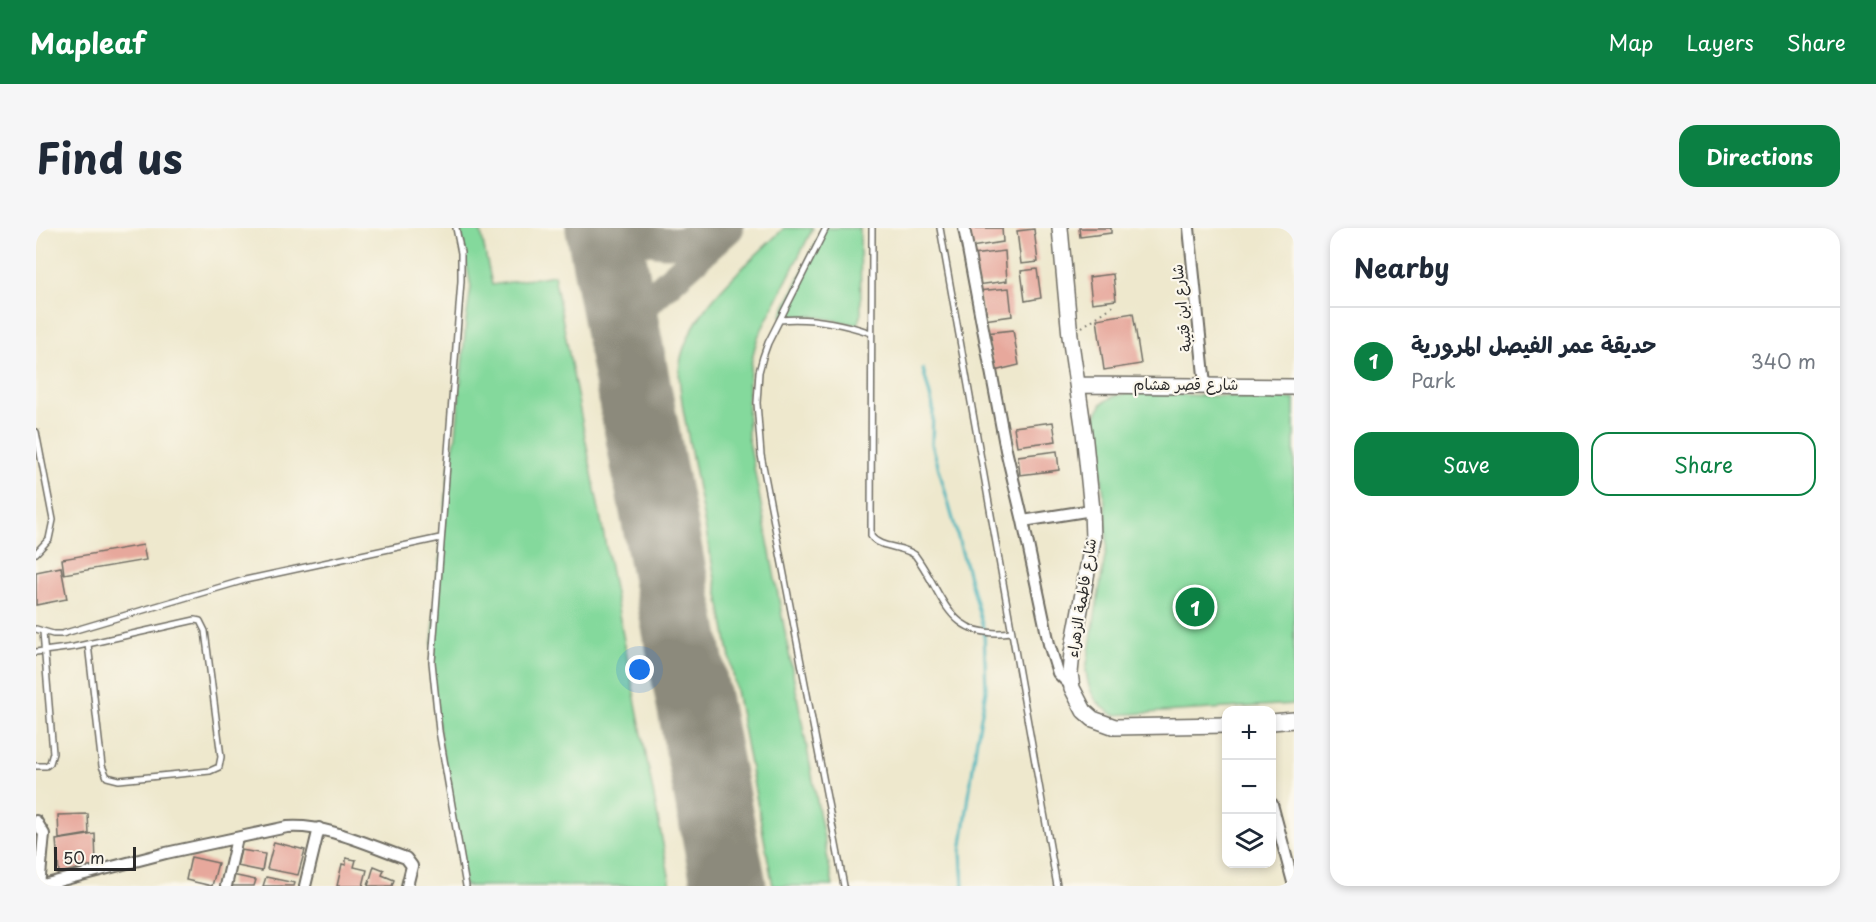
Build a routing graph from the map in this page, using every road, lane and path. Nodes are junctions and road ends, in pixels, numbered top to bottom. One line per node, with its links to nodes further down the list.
1 (456, 228): 18 (lane)
2 (826, 228): 9 (lane)
3 (872, 228): 10 (lane)
4 (940, 228): 22 (lane)
5 (964, 228): 17 (street)
6 (1060, 228): 11 (street, شارع فاطمة الزهراء)
7 (1189, 228): 13 (street, شارع ابن قتيبة)
8 (1116, 304): 11 (path)
9 (780, 320): 10 (lane); 41 (lane)
10 (871, 333): 22 (lane)
11 (1070, 336): 12 (street, شارع فاطمة الزهراء)
12 (1078, 385): 13 (street, شارع قصر هشام); 16 (street, شارع فاطمة الزهراء)
13 (1205, 385): 14 (street, شارع قصر هشام)
14 (1294, 387)
15 (36, 432): 19 (lane)
16 (1092, 510): 17 (street); 26 (street, شارع فاطمة الزهراء)
17 (1023, 521): 26 (street)
18 (440, 538): 21 (lane); 40 (lane)
19 (36, 554)
20 (36, 629): 21 (lane)
21 (43, 632): 24 (lane)
22 (1011, 632): 42 (lane)
23 (88, 644): 23 (lane); 24 (lane)
24 (45, 651): 25 (lane); 30 (lane)
25 (36, 652)
26 (1072, 688): 29 (street, شارع فاطمة الزهراء)
27 (1294, 720): 28 (street)
28 (1276, 722)
29 (1222, 725)
30 (36, 766)
31 (1276, 814): 35 (street)
32 (36, 821): 36 (street)
33 (319, 828): 34 (street); 38 (street); 39 (street)
34 (237, 838): 36 (street); 37 (street)
35 (1289, 849): 43 (street)
36 (39, 886)
37 (226, 886)
38 (305, 886)
39 (406, 886)
40 (466, 886)
41 (844, 886)
42 (1057, 886)
43 (1294, 886)

